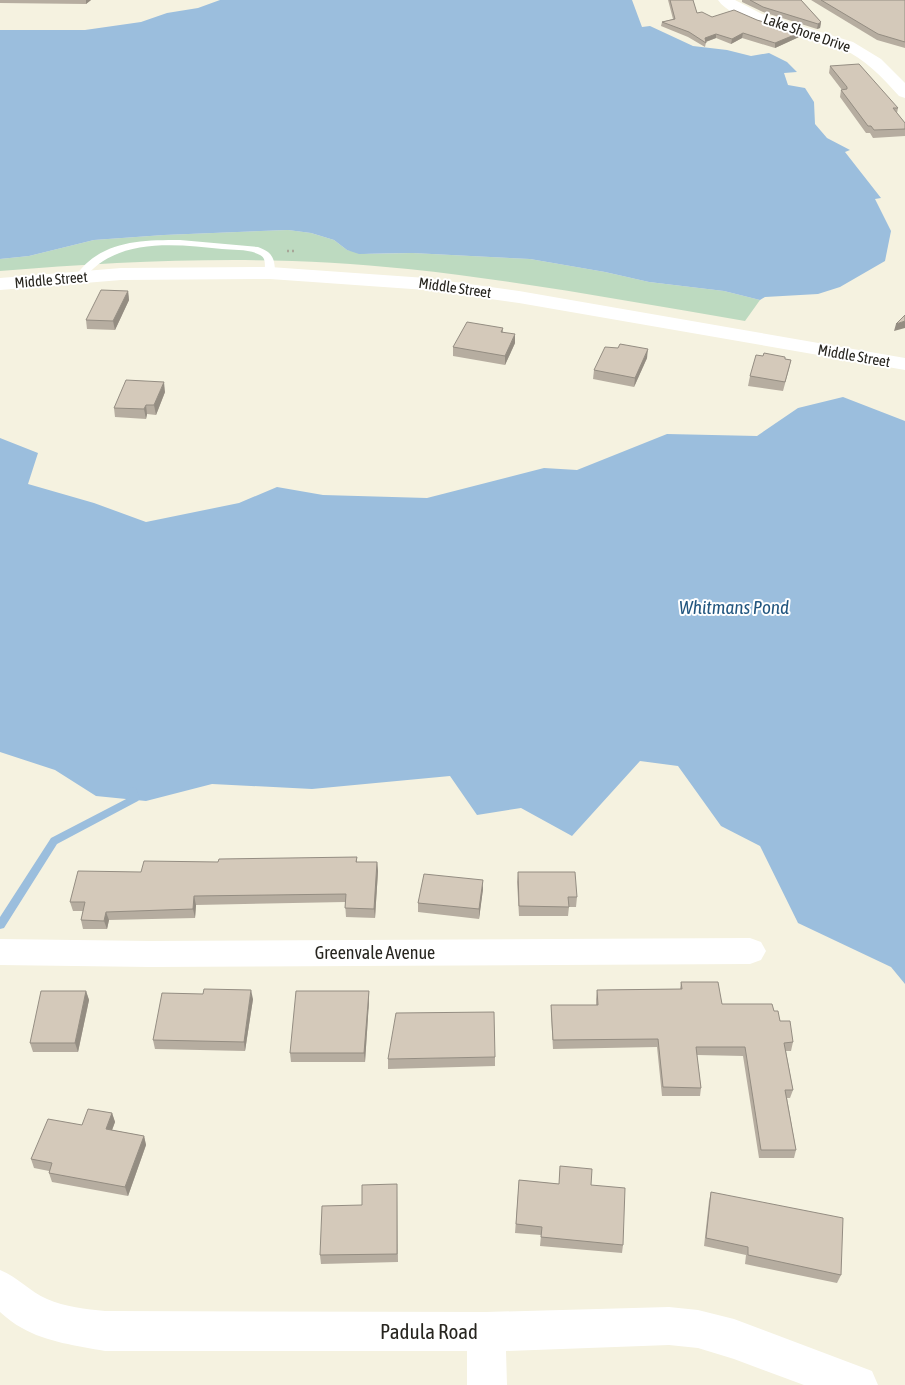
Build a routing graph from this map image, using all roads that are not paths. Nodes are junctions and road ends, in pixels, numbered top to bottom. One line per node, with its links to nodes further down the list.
1 (725, 0): 2 (street, Lake Shore Drive)
2 (905, 93)
3 (270, 273): 4 (street, Middle Street); 4 (lane); 6 (street, Middle Street)
4 (79, 278): 5 (street, Middle Street)
5 (0, 284)
6 (905, 364)
7 (750, 951): 8 (street, Greenvale Avenue)
8 (2, 953)
9 (0, 1289): 10 (street, Padula Road)
10 (486, 1332): 11 (street); 12 (street, Padula Road)
11 (487, 1385)
12 (858, 1385)

